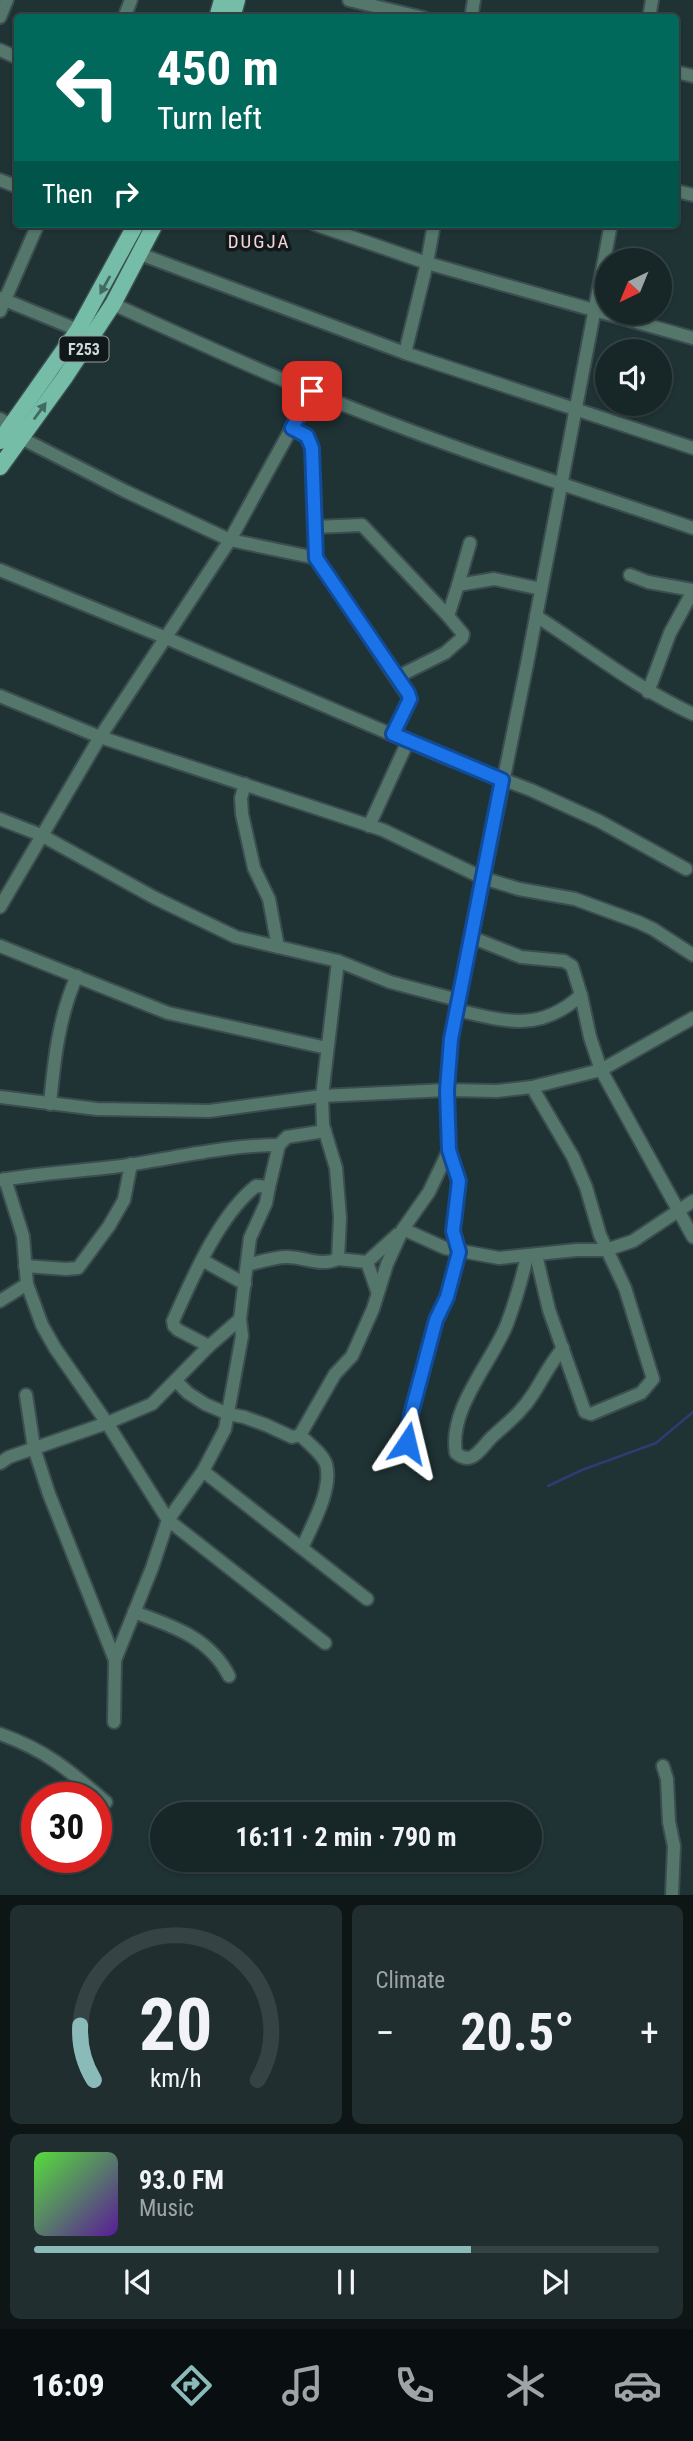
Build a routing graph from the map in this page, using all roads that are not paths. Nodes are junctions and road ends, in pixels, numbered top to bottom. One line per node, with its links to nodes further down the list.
1 (8, 0): 4 (street)
2 (349, 0): 3 (street)
3 (407, 14)
4 (0, 17)
5 (36, 228): 13 (street)
6 (130, 228): 16 (main road, F253, one-way to 16)
7 (153, 228): 11 (main road, F253)
8 (326, 228): 12 (street)
9 (433, 228): 12 (street)
10 (610, 228): 15 (street)
11 (140, 254): 14 (main road, F253); 18 (street)
12 (427, 263): 15 (street); 18 (street)
13 (2, 303): 16 (street)
14 (113, 304): 19 (street); 21 (main road, F253, one-way to 14)
15 (594, 312): 17 (street); 20 (street)
16 (78, 330): 21 (main road, F253)
17 (693, 338)
18 (405, 353): 20 (street)
19 (312, 391): 22 (street); 26 (street)
20 (574, 410): 24 (street); 26 (street)
21 (11, 427): 23 (main road, F253); 25 (main road, F253); 29 (street)
22 (292, 428): 27 (street); 29 (street)
23 (0, 441)
24 (693, 448)
25 (0, 467)
26 (561, 483): 28 (street); 35 (street)
27 (315, 527): 31 (street); 37 (street)
28 (693, 528)
29 (230, 540): 31 (street); 39 (street)
30 (470, 543): 34 (street)
31 (316, 558): 40 (street)
32 (0, 570): 39 (street)
33 (630, 575): 36 (street)
34 (458, 585): 35 (street); 37 (street)
35 (541, 589): 38 (street)
36 (693, 590): 41 (street)
37 (448, 616): 40 (street)
38 (536, 616): 41 (street); 47 (street)
39 (164, 637): 44 (street); 45 (street)
40 (397, 677): 44 (street)
41 (648, 692): 43 (street)
42 (0, 696): 45 (street)
43 (693, 714)
44 (393, 734): 46 (street)
45 (100, 737): 48 (street); 51 (street)
46 (408, 741): 47 (street); 50 (street)
47 (502, 780): 52 (street); 53 (street)
48 (245, 784): 50 (street); 57 (street)
49 (0, 819): 51 (street)
50 (369, 825): 53 (street)
51 (41, 835): 54 (street); 57 (street)
52 (686, 869)
53 (483, 878): 55 (street); 58 (street)
54 (0, 907)
55 (471, 937): 61 (street); 62 (street)
56 (0, 946): 60 (street)
57 (278, 947): 59 (street)
58 (693, 955)
59 (338, 961): 62 (street); 64 (street)
60 (77, 976): 64 (street); 70 (street)
61 (581, 995): 62 (street); 65 (street)
62 (458, 1005): 67 (street)
63 (693, 1018): 65 (street)
64 (327, 1048): 68 (street)
65 (601, 1070): 66 (street); 78 (street)
66 (531, 1087): 67 (street); 81 (street)
67 (447, 1090): 68 (street); 73 (street)
68 (322, 1096): 70 (street); 71 (street)
69 (0, 1097): 70 (street)
70 (50, 1104)
71 (325, 1131): 72 (street); 84 (street)
72 (279, 1145): 74 (street); 76 (street)
73 (449, 1150): 79 (street); 82 (street)
74 (131, 1164): 75 (street); 88 (street)
75 (2, 1180): 88 (street)
76 (269, 1186): 85 (street); 87 (street)
77 (693, 1201): 78 (street)
78 (678, 1211): 80 (street); 81 (street)
79 (403, 1230): 82 (street); 86 (street); 91 (street)
80 (693, 1237)
81 (606, 1250): 83 (street); 95 (street)
82 (459, 1252): 83 (street); 101 (street)
83 (531, 1256): 95 (street); 95 (street)
84 (338, 1259): 86 (street); 87 (street)
85 (202, 1261): 90 (street); 94 (street)
86 (367, 1262): 91 (street)
87 (247, 1265): 90 (street)
88 (25, 1266): 89 (street)
89 (27, 1284): 92 (street); 99 (street)
90 (245, 1284): 93 (street)
91 (377, 1291): 100 (street)
92 (0, 1301)
93 (240, 1319): 94 (street); 98 (street)
94 (209, 1346): 96 (street)
95 (563, 1348)
96 (176, 1381): 98 (street); 99 (street)
97 (26, 1395): 102 (street)
98 (228, 1414): 100 (street); 104 (street)
99 (107, 1423): 102 (street); 105 (street)
100 (300, 1435): 106 (street)
101 (407, 1443)
102 (34, 1447): 103 (street); 110 (street)
103 (0, 1463)
104 (203, 1471): 105 (street); 106 (street)
105 (168, 1520): 108 (street); 109 (street)
106 (302, 1548): 107 (street)
107 (367, 1599)
108 (134, 1612): 110 (street); 111 (street)
109 (325, 1643)
110 (115, 1660): 112 (street)
111 (229, 1676)
112 (114, 1722)
113 (0, 1734): 115 (street)
114 (663, 1766): 116 (street)
115 (81, 1782)
116 (672, 1895)

